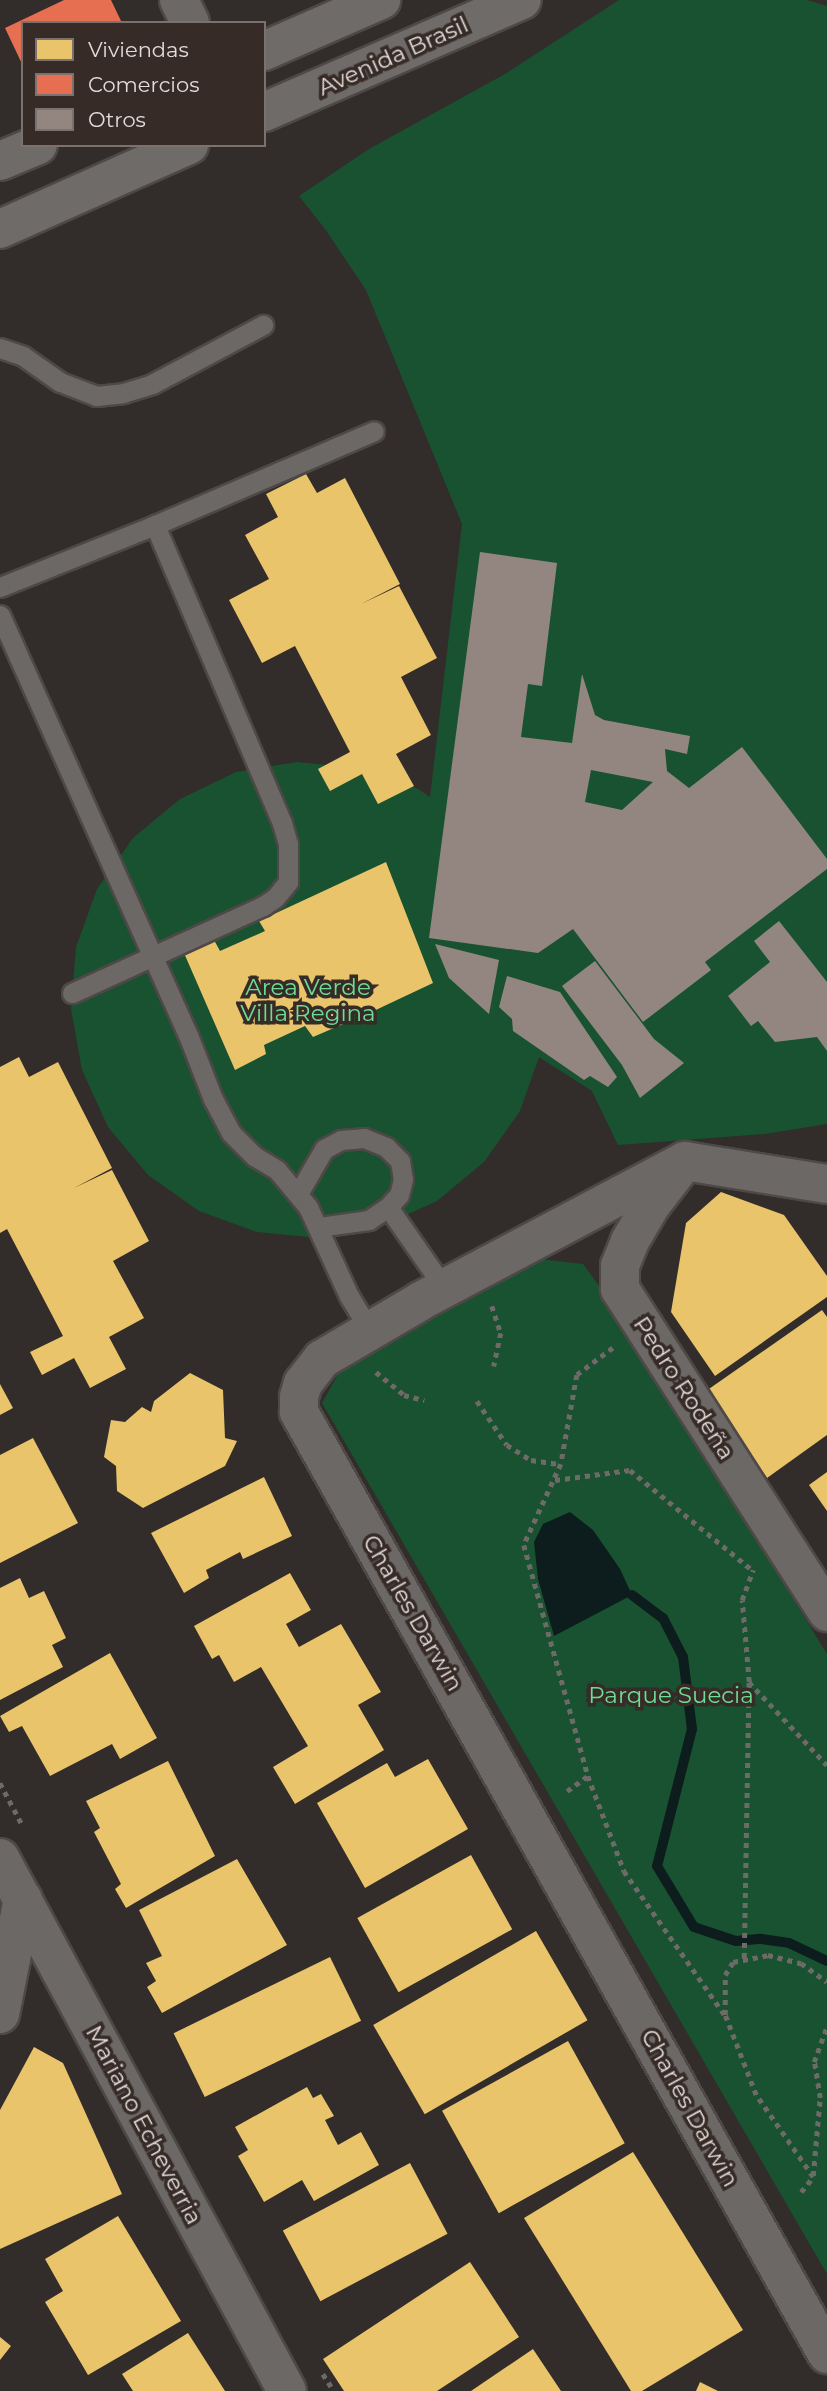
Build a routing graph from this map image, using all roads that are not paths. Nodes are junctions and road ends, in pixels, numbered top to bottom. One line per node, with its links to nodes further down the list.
1 (179, 0): 4 (street)
2 (381, 0): 5 (street)
3 (522, 0): 6 (street, Avenida Brasil)
4 (189, 21)
5 (266, 50)
6 (266, 111)
7 (33, 147): 9 (street)
8 (184, 147): 10 (street)
9 (0, 161)
10 (0, 229)
11 (263, 324): 12 (lane)
12 (0, 348)
13 (374, 431): 14 (lane)
14 (155, 526): 15 (lane); 17 (lane)
15 (0, 587)
16 (0, 615): 17 (lane)
17 (153, 959): 18 (lane); 21 (lane)
18 (72, 993)
19 (685, 1161): 20 (street); 24 (street, Charles Darwin); 26 (street, Pedro Rodeña)
20 (827, 1184)
21 (298, 1194): 22 (lane); 23 (lane)
22 (388, 1208): 23 (lane); 24 (lane)
23 (319, 1227): 25 (lane)
24 (445, 1289): 25 (street, Charles Darwin)
25 (370, 1331): 30 (street, Charles Darwin)
26 (827, 1612)
27 (0, 1858): 28 (street, Mariano Echeverria)
28 (23, 1899): 29 (street); 31 (street, Mariano Echeverria)
29 (0, 2014)
30 (827, 2354)
31 (287, 2391)

